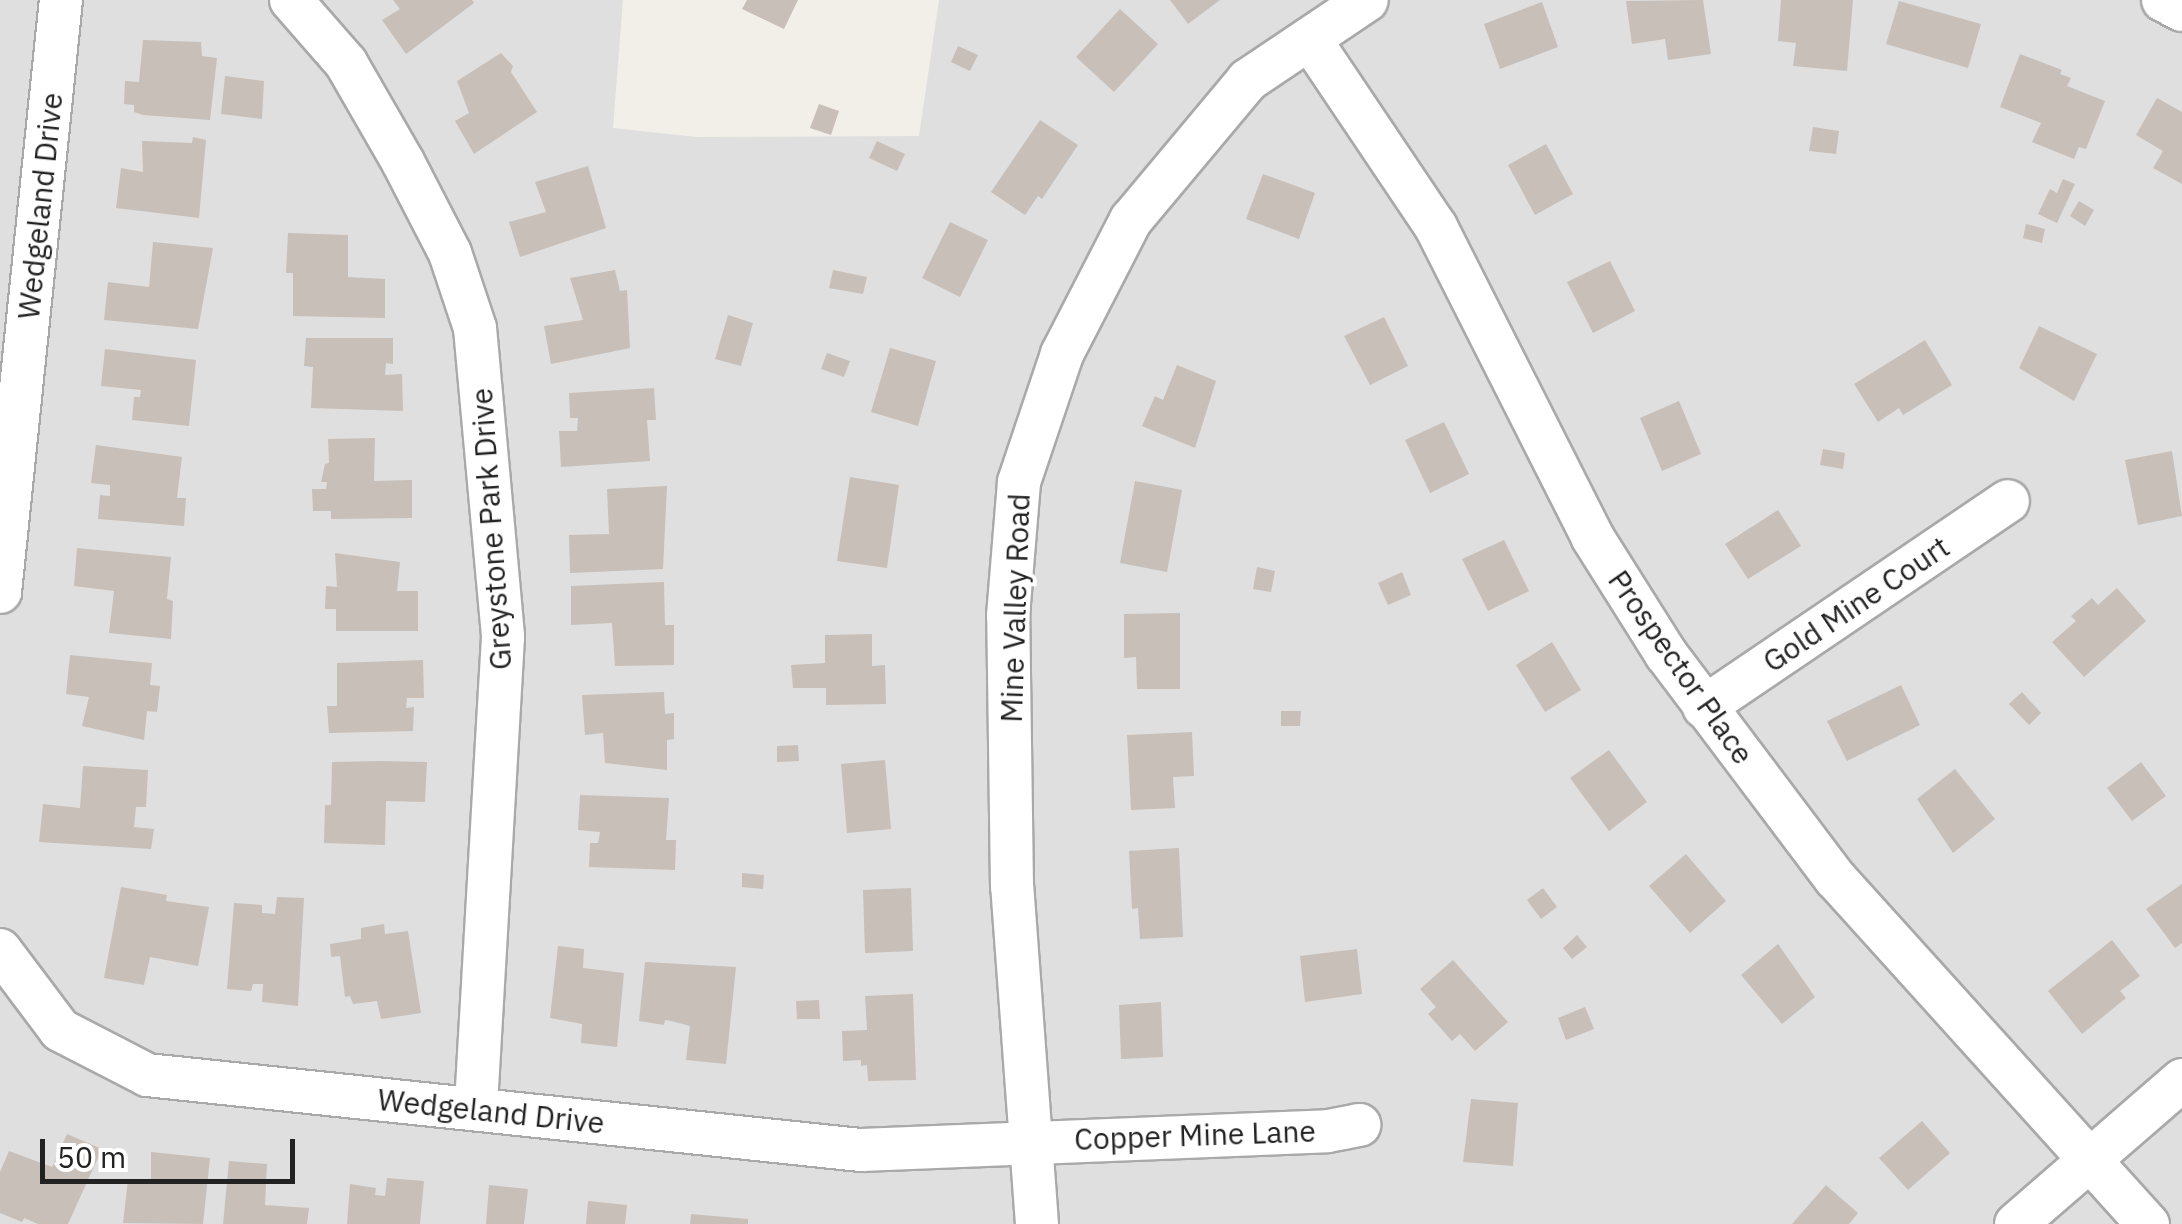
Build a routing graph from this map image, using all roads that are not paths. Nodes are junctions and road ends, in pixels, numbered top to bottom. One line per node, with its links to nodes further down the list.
1 (61, 0): 8 (street, Wedgeland Drive)
2 (291, 0): 12 (street, Greystone Park Drive)
3 (1368, 0): 6 (street, Mine Valley Road)
4 (2163, 0): 5 (street)
5 (2182, 10)
6 (1311, 41): 9 (street, Prospector Place); 14 (street, Mine Valley Road)
7 (2008, 501): 9 (street, Gold Mine Court)
8 (0, 592)
9 (1704, 707): 15 (street, Prospector Place)
10 (0, 950): 12 (street, Wedgeland Drive)
11 (2182, 1080): 15 (street)
12 (476, 1109): 14 (street, Wedgeland Drive)
13 (1359, 1125): 14 (street, Copper Mine Lane)
14 (1032, 1142): 16 (street, Mine Valley Road)
15 (2088, 1157): 17 (street); 18 (street, Prospector Place)
16 (1036, 1224)
17 (2016, 1224)
18 (2148, 1224)

